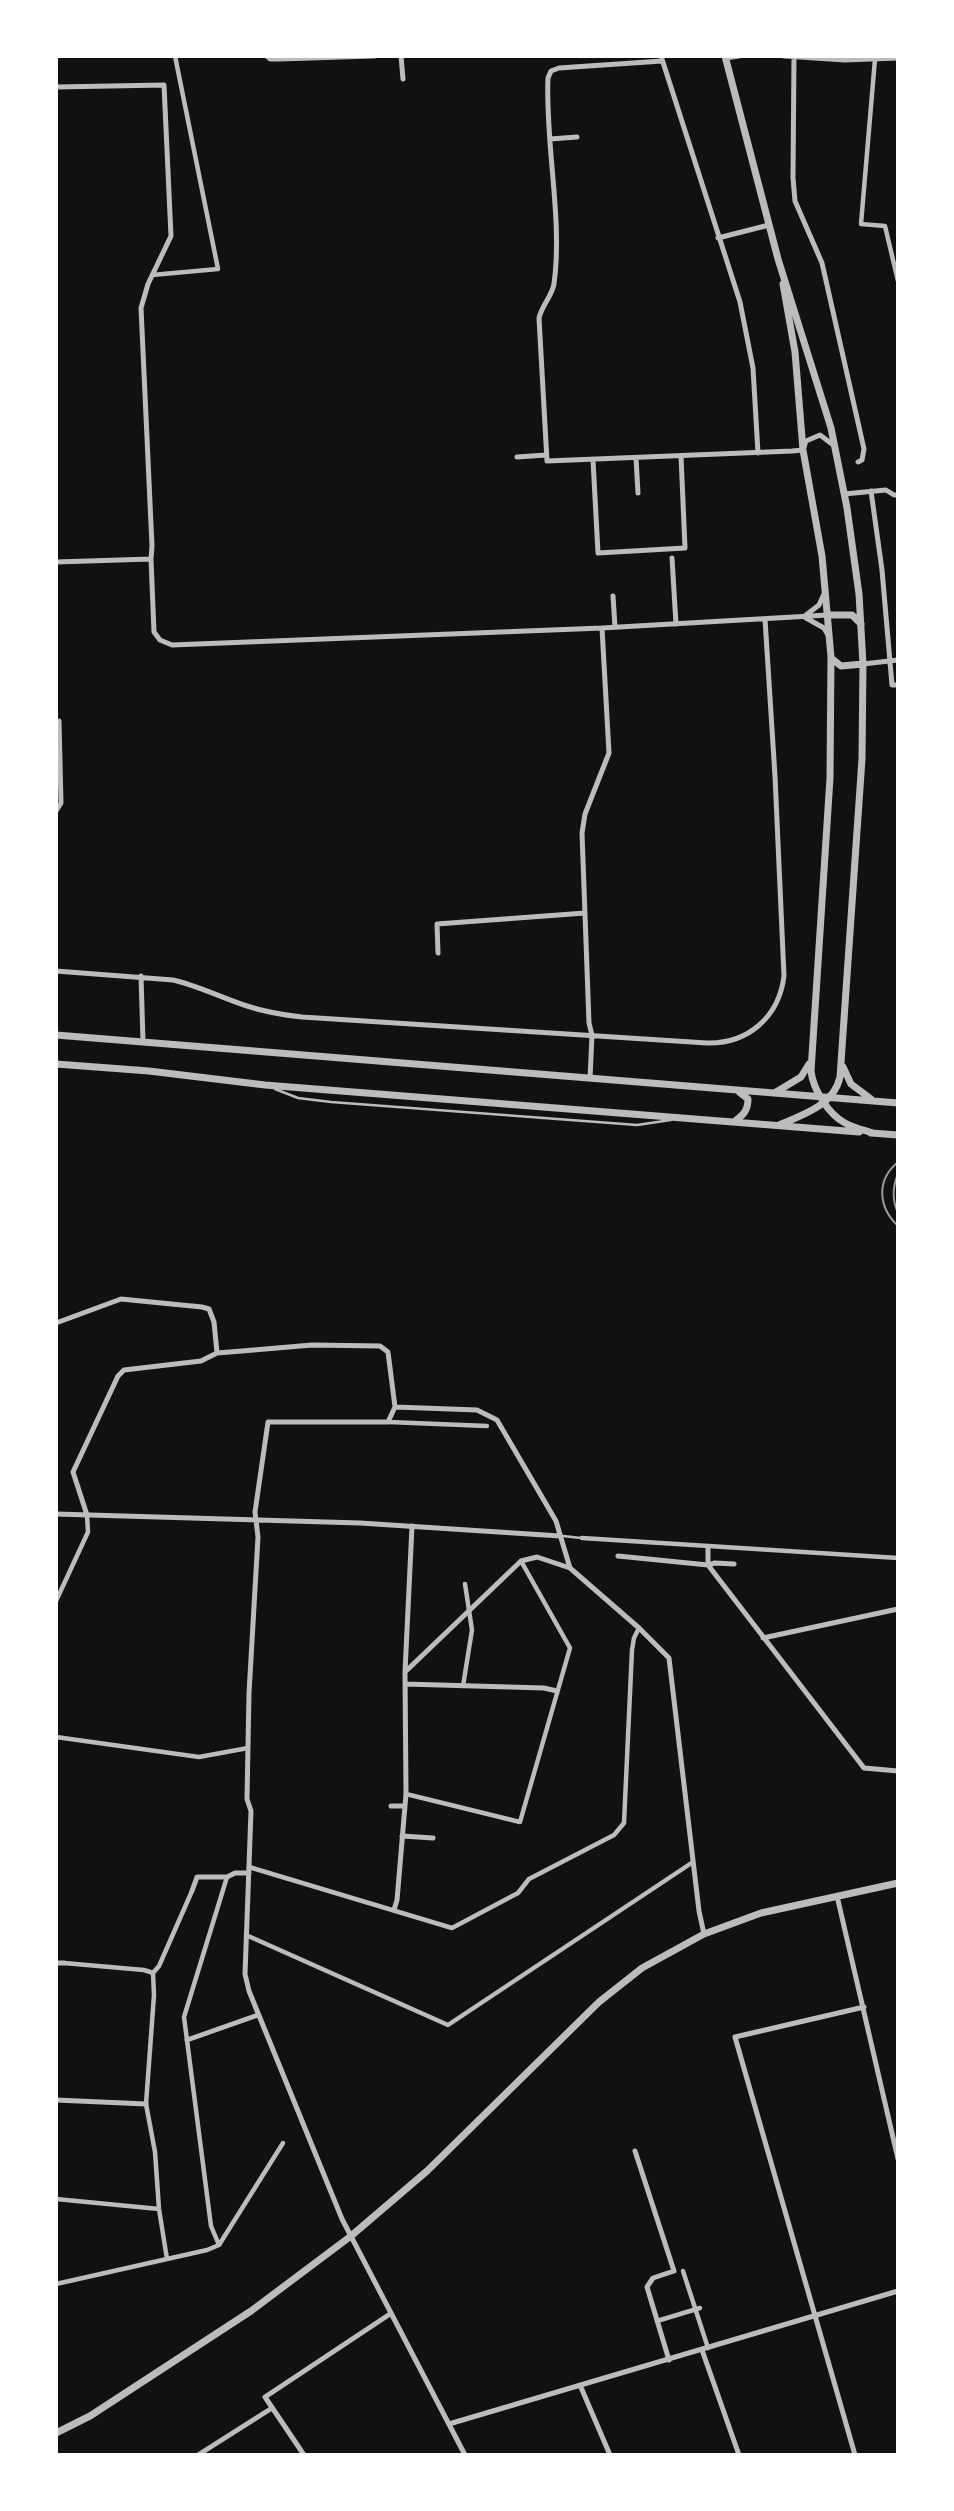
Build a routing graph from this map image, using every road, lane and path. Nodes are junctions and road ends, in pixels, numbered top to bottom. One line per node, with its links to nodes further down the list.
1 (175, 56): 25 (street)
2 (267, 56): 13 (street)
3 (374, 56): 9 (street)
4 (401, 56): 16 (street)
5 (740, 56): 8 (street)
6 (785, 56): 7 (street)
7 (794, 56): 14 (street); 35 (street)
8 (725, 57): 20 (street)
9 (294, 58): 13 (street); 13 (street)
10 (593, 58): 15 (street)
11 (662, 58): 15 (street); 21 (street)
12 (898, 58): 14 (street)
13 (285, 59)
14 (875, 59): 26 (street)
15 (593, 66): 19 (street)
16 (403, 79)
17 (56, 87): 25 (street)
18 (576, 137): 19 (street)
19 (550, 139): 32 (street)
20 (769, 226): 21 (street); 22 (street)
21 (718, 238): 23 (street)
22 (778, 259): 27 (street); 28 (street)
23 (725, 261): 24 (street); 29 (street)
24 (716, 264)
25 (152, 275): 41 (street)
26 (898, 281)
27 (835, 446): 28 (street); 38 (street)
28 (803, 450): 29 (street); 43 (street)
29 (758, 453): 30 (street)
30 (681, 456): 33 (street); 34 (street)
31 (517, 457): 32 (street)
32 (547, 458): 34 (street)
33 (636, 458): 34 (street); 37 (street)
34 (593, 460)
35 (858, 462)
36 (872, 491): 38 (street); 39 (street); 55 (street)
37 (638, 493)
38 (844, 494): 49 (street)
39 (898, 495)
40 (672, 558): 48 (street)
41 (150, 559): 42 (street); 51 (street)
42 (56, 562)
43 (825, 590): 45 (street); 46 (street)
44 (613, 596): 50 (street)
45 (828, 615): 46 (street); 49 (street); 52 (street)
46 (803, 617): 47 (street); 52 (street)
47 (765, 619): 48 (street); 65 (street)
48 (676, 624): 50 (street)
49 (862, 625): 56 (street)
50 (615, 627): 51 (street)
51 (602, 628): 60 (street)
52 (830, 637): 53 (street)
53 (831, 657): 56 (street); 67 (street)
54 (898, 660): 55 (street)
55 (889, 661): 56 (street); 57 (street)
56 (863, 664): 68 (street)
57 (898, 685)
58 (58, 722): 59 (street)
59 (56, 811)
60 (585, 913): 61 (street); 65 (street)
61 (438, 953)
62 (56, 971): 63 (street)
63 (141, 976): 65 (street); 66 (street)
64 (56, 1035): 66 (street)
65 (592, 1035): 70 (street)
66 (143, 1041): 70 (street)
67 (811, 1060): 72 (street); 73 (street)
68 (842, 1063): 73 (street); 74 (street)
69 (56, 1064): 76 (street)
70 (590, 1078): 71 (street)
71 (734, 1089): 72 (street); 76 (street)
72 (774, 1093): 73 (street)
73 (826, 1098): 74 (street); 77 (street); 78 (street)
74 (875, 1101): 75 (street)
75 (898, 1103)
76 (734, 1122): 77 (street)
77 (779, 1125): 78 (street)
78 (873, 1133): 79 (street)
79 (898, 1135)
80 (56, 1323): 81 (street)
81 (217, 1353): 82 (street); 86 (street)
82 (395, 1407): 83 (street); 89 (street)
83 (388, 1422): 84 (street); 87 (street)
84 (487, 1426)
85 (56, 1514): 86 (street)
86 (88, 1515): 87 (street); 99 (street)
87 (255, 1520): 88 (street); 109 (street)
88 (412, 1526): 89 (street); 104 (street)
89 (560, 1536): 90 (lane); 97 (street)
90 (582, 1538): 91 (street)
91 (708, 1547): 93 (street); 96 (street)
92 (618, 1556): 96 (street)
93 (898, 1558)
94 (521, 1561): 97 (street); 101 (street); 107 (street)
95 (734, 1564): 96 (street)
96 (708, 1565): 103 (street)
97 (570, 1568): 102 (street)
98 (465, 1584): 101 (street)
99 (56, 1601)
100 (898, 1609): 103 (street)
101 (469, 1611): 104 (street); 106 (street)
102 (639, 1628): 116 (street); 122 (street)
103 (763, 1638): 110 (street)
104 (405, 1672): 105 (street)
105 (405, 1684): 106 (street); 111 (street)
106 (463, 1686): 107 (street)
107 (557, 1691): 111 (street)
108 (56, 1737): 109 (street)
109 (248, 1748): 117 (street)
110 (898, 1771)
111 (406, 1794): 113 (street)
112 (391, 1806): 113 (street)
113 (405, 1806): 114 (street)
114 (402, 1836): 115 (street); 122 (street)
115 (433, 1838)
116 (693, 1862): 123 (street); 124 (street)
117 (249, 1870): 118 (street); 122 (street); 124 (street)
118 (227, 1877): 120 (street); 130 (street)
119 (898, 1884): 121 (street)
120 (192, 1891): 127 (street)
121 (837, 1896): 123 (street); 128 (street)
122 (394, 1910)
123 (704, 1934): 138 (street)
124 (246, 1935): 129 (street)
125 (56, 1963): 126 (street)
126 (64, 1963): 127 (street)
127 (153, 1973): 132 (street)
128 (864, 2007): 135 (street); 146 (street)
129 (258, 2015): 130 (street); 138 (street)
130 (187, 2040): 139 (street)
131 (56, 2099): 132 (street)
132 (146, 2104): 137 (street)
133 (283, 2143): 139 (street)
134 (635, 2151): 147 (street)
135 (898, 2159)
136 (56, 2199): 137 (street)
137 (159, 2208): 140 (street)
138 (351, 2236): 145 (street); 153 (street)
139 (219, 2245): 140 (street)
140 (167, 2259): 142 (street)
141 (683, 2271): 144 (street)
142 (56, 2284)
143 (898, 2291): 146 (street)
144 (698, 2308): 147 (street); 148 (street)
145 (390, 2314): 151 (street); 152 (street)
146 (815, 2316): 148 (street); 159 (street)
147 (657, 2322): 149 (street)
148 (705, 2349): 149 (street); 158 (street)
149 (669, 2360): 150 (street)
150 (580, 2385): 152 (street); 157 (street)
151 (272, 2408): 154 (street); 155 (street)
152 (449, 2424): 156 (street)
153 (56, 2433)
154 (198, 2455)
155 (304, 2455)
156 (465, 2455)
157 (610, 2455)
158 (739, 2455)
159 (855, 2455)

